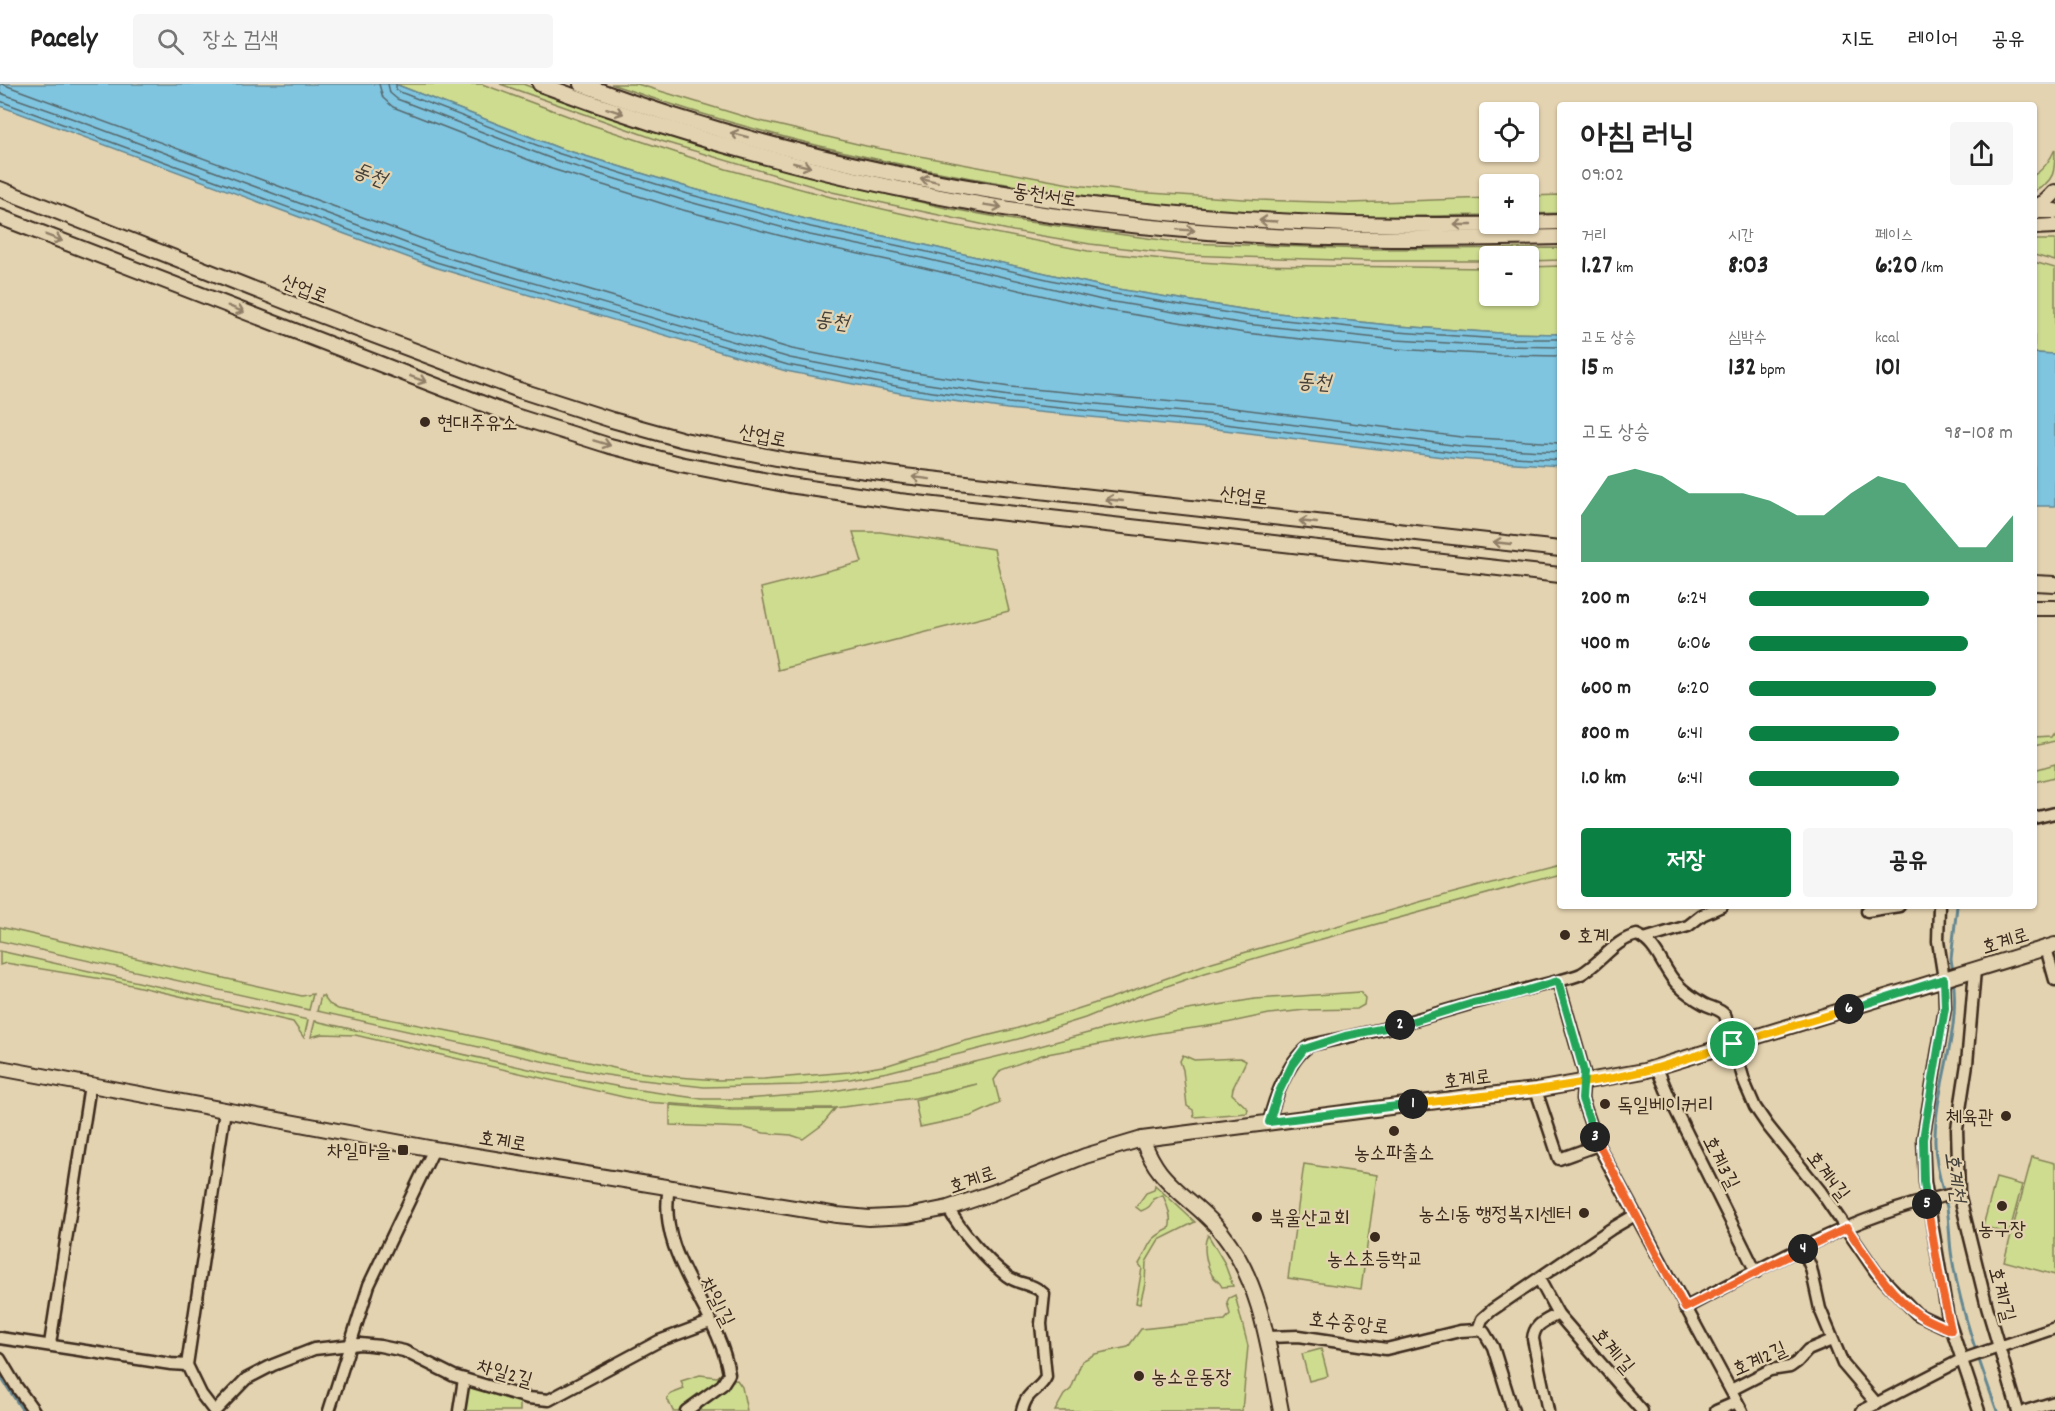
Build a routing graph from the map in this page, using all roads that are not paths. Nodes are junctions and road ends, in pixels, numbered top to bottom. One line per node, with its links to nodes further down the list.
1 (540, 84): 14 (main road, 동천서로, one-way to 14)
2 (581, 84): 11 (main road, 동천서로, one-way to 2)
3 (0, 189): 15 (main road, 산업로, one-way to 3)
4 (2055, 192): 5 (main road)
5 (2037, 207)
6 (2037, 209): 7 (main road)
7 (2055, 211)
8 (0, 217): 16 (main road, one-way to 16)
9 (1557, 222): 10 (main road)
10 (1539, 223)
11 (1479, 224)
12 (2055, 226): 13 (main road)
13 (2037, 227)
14 (1557, 237)
15 (1557, 549)
16 (1557, 575)
17 (2037, 583): 18 (main road)
18 (2055, 584)
19 (2037, 608): 20 (main road)
20 (2055, 608)
21 (2055, 813): 22 (street)
22 (2037, 817)
23 (1715, 909): 27 (street)
24 (1883, 909): 26 (street)
25 (1940, 909): 30 (street)
26 (1867, 912)
27 (1644, 939): 32 (street); 33 (street, 호계4길)
28 (2050, 947): 29 (main road, 호계로); 31 (street)
29 (1971, 971): 30 (main road, 호계로); 45 (street, 호계7길)
30 (1944, 979): 33 (main road, 호계로); 46 (street)
31 (2055, 980)
32 (1558, 981): 36 (street, 호계2길); 40 (street)
33 (1733, 1044): 35 (main road, 호계로); 49 (street, 호계4길)
34 (0, 1068): 37 (main road, 호계로)
35 (1657, 1068): 36 (main road, 호계로); 51 (street, 호계3길)
36 (1584, 1082): 38 (main road, 호계로); 42 (street, 호계2길)
37 (90, 1084): 39 (main road, 호계로); 62 (street)
38 (1536, 1090): 40 (main road, 호계로); 42 (street)
39 (225, 1110): 43 (main road, 호계로); 67 (street)
40 (1269, 1122): 41 (main road, 호계로)
41 (1142, 1139): 47 (main road, 호계로); 59 (main road)
42 (1598, 1145): 48 (street, 호계2길)
43 (434, 1149): 44 (main road, 호계로); 63 (street)
44 (669, 1187): 47 (main road, 호계로); 55 (street, 차일1길)
45 (1956, 1194): 46 (street); 64 (street, 호계7길)
46 (1927, 1199): 49 (street); 58 (street)
47 (948, 1208): 78 (street)
48 (1635, 1215): 52 (street); 53 (street, 호계2길)
49 (1847, 1228): 50 (street); 58 (street, 호계4길)
50 (1803, 1249): 51 (street); 61 (street)
51 (1756, 1272): 53 (street)
52 (1539, 1279): 54 (street, 호계1길); 57 (street)
53 (1685, 1308): 69 (street, 호계2길)
54 (1558, 1314): 81 (street); 82 (street, 호계1길)
55 (710, 1322): 68 (street, 차일2길); 77 (street, 차일1길)
56 (2055, 1328): 64 (street)
57 (1478, 1330): 59 (street, 호수중앙로); 80 (street)
58 (1951, 1330): 66 (street)
59 (1267, 1337): 79 (main road)
60 (0, 1338): 62 (street)
61 (1832, 1340): 69 (street, 호계2길); 71 (street)
62 (50, 1344): 67 (street)
63 (350, 1345): 68 (street, 차일2길); 74 (street, 차일2길); 75 (street)
64 (1993, 1348): 66 (street); 86 (street, 호계7길)
65 (0, 1359): 73 (street)
66 (1961, 1360): 71 (street); 85 (street)
67 (187, 1365): 74 (street)
68 (464, 1379): 76 (street)
69 (1731, 1390): 72 (street, 호계2길)
70 (2055, 1402): 87 (street)
71 (1877, 1404): 84 (street)
72 (1740, 1406): 83 (street)
73 (34, 1411)
74 (214, 1411)
75 (329, 1411)
76 (459, 1411)
77 (686, 1411)
78 (1022, 1411)
79 (1281, 1411)
80 (1513, 1411)
81 (1548, 1411)
82 (1642, 1411)
83 (1716, 1411)
84 (1862, 1411)
85 (1979, 1411)
86 (2018, 1411)
87 (2026, 1411)

